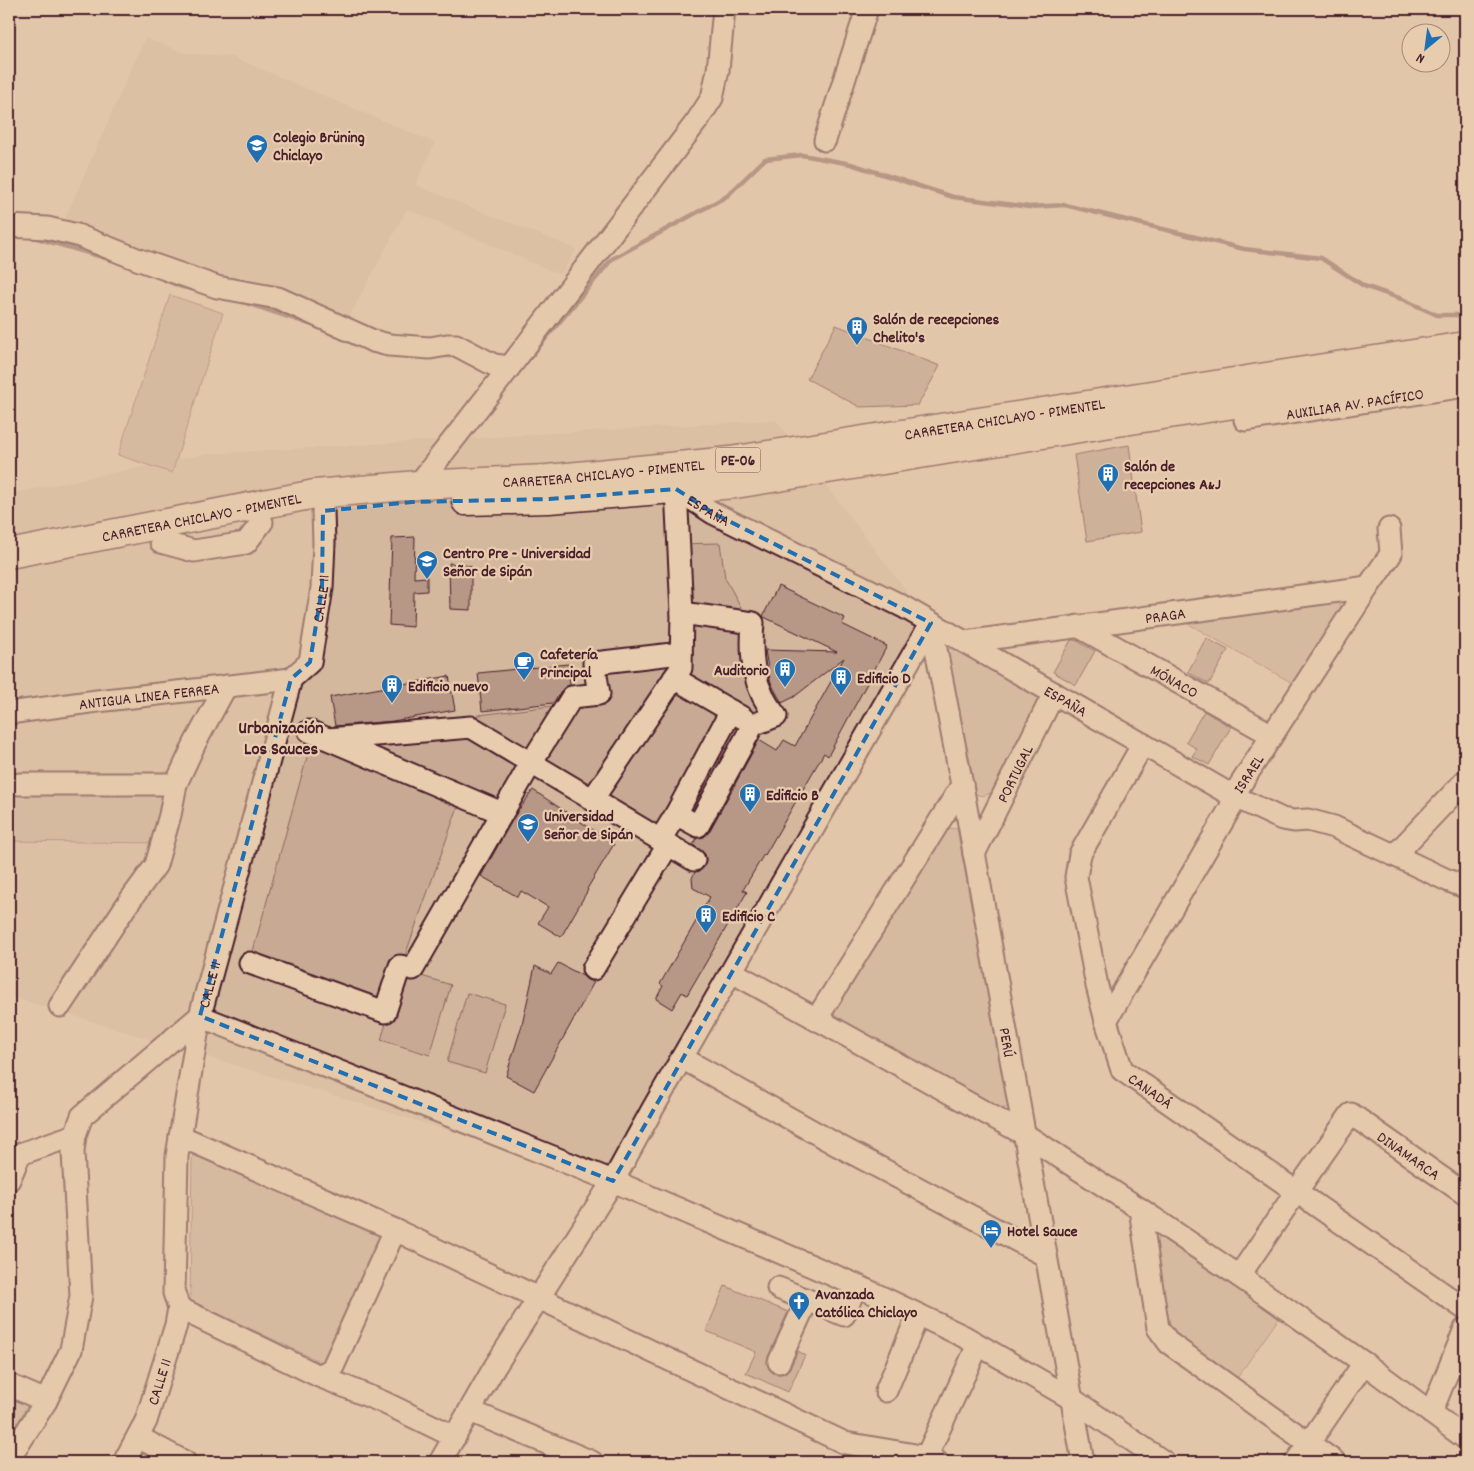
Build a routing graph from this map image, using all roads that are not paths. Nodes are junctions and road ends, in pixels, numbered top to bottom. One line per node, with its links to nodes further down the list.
1 (724, 9): 7 (street)
2 (867, 9): 3 (street)
3 (825, 140)
4 (9, 226): 7 (street)
5 (1465, 346): 11 (main road, CARRETERA CHICLAYO - PIMENTEL / PE-06)
6 (1465, 368): 10 (main road, CARRETERA CHICLAYO - PIMENTEL / PE-06)
7 (504, 375): 11 (street)
8 (1465, 386): 9 (street, AUXILIAR AV. PACÍFICO)
9 (1245, 420): 10 (main road)
10 (1098, 424): 12 (main road, CARRETERA CHICLAYO - PIMENTEL / PE-06)
11 (418, 485): 15 (main road, CARRETERA CHICLAYO - PIMENTEL / PE-06)
12 (676, 489): 13 (main road, CARRETERA CHICLAYO - PIMENTEL / PE-06); 18 (street); 19 (street, ESPAÑA)
13 (323, 511): 16 (main road, CARRETERA CHICLAYO - PIMENTEL / PE-06); 24 (street, CALLE 11)
14 (1389, 529): 17 (street, ISRAEL)
15 (9, 554)
16 (9, 572)
17 (1368, 587): 20 (street, PRAGA); 30 (street, ISRAEL)
18 (682, 613): 22 (street); 29 (street)
19 (931, 623): 21 (street, ESPAÑA); 38 (street, PERÚ); 50 (street)
20 (1078, 626): 21 (street, PRAGA); 30 (street, MÓNACO)
21 (965, 642): 26 (street, ESPAÑA)
22 (681, 653): 23 (street); 33 (street)
23 (674, 678): 27 (street); 40 (street)
24 (290, 679): 25 (street, ANTIGUA LINEA FERREA); 52 (street, CALLE 11)
25 (226, 686): 28 (street, ANTIGUA LINEA FERREA); 37 (street)
26 (1054, 693): 31 (street, ESPAÑA); 44 (street, PORTUGAL)
27 (731, 711): 29 (street); 32 (street)
28 (9, 714)
29 (753, 725): 34 (street)
30 (1272, 735): 39 (street, ISRAEL)
31 (1143, 744): 39 (street, ESPAÑA); 54 (street, CANADÁ)
32 (707, 756): 34 (street); 42 (street)
33 (531, 763): 40 (street); 41 (street); 41 (street)
34 (729, 767): 42 (street)
35 (1465, 781): 45 (street)
36 (19, 784): 37 (street)
37 (176, 784): 51 (street)
38 (962, 785): 44 (street, PERÚ); 53 (street)
39 (1233, 796): 45 (street, ESPAÑA); 54 (street, ISRAEL)
40 (592, 800): 43 (street)
41 (502, 813): 48 (street)
42 (676, 814): 43 (street)
43 (664, 842): 46 (street); 49 (street)
44 (974, 854): 56 (street, PERÚ)
45 (1395, 855): 47 (street, ESPAÑA)
46 (694, 860)
47 (1465, 887)
48 (250, 963)
49 (592, 969)
50 (732, 972): 53 (street); 55 (street)
51 (60, 1006)
52 (200, 1016): 57 (street); 58 (street, CALLE 11); 61 (street)
53 (816, 1020): 56 (street)
54 (1106, 1021): 62 (street, CANADÁ)
55 (682, 1058): 61 (street); 66 (street)
56 (1024, 1134): 64 (street); 66 (street, PERÚ)
57 (75, 1135): 59 (street); 83 (street)
58 (180, 1136): 65 (street); 72 (street, CALLE 11)
59 (14, 1148): 60 (street)
60 (9, 1180)
61 (613, 1181): 68 (street); 70 (street)
62 (1296, 1192): 63 (street, DINAMARCA); 67 (street); 73 (street, CANADÁ)
63 (1465, 1194)
64 (1140, 1208): 67 (street); 89 (street)
65 (395, 1230): 70 (street); 79 (street)
66 (1046, 1256): 82 (street, PERÚ)
67 (1240, 1276): 78 (street)
68 (856, 1285): 71 (street); 74 (street)
69 (778, 1288): 71 (street)
70 (537, 1298): 84 (street); 92 (street)
71 (807, 1300): 77 (street)
72 (179, 1308): 79 (street); 86 (street, CALLE 11)
73 (1465, 1310)
74 (918, 1315): 76 (street); 81 (street)
75 (1465, 1329): 85 (street)
76 (978, 1345): 82 (street); 92 (street)
77 (779, 1362)
78 (1364, 1363): 85 (street); 89 (street)
79 (319, 1376): 87 (street)
80 (9, 1384): 83 (street)
81 (886, 1391)
82 (1072, 1399): 96 (street, PERÚ); 97 (street)
83 (46, 1401): 90 (street)
84 (470, 1411): 87 (street); 91 (street)
85 (1431, 1413): 88 (street)
86 (138, 1437): 93 (street, CALLE 11); 94 (street)
87 (455, 1437): 95 (street)
88 (1465, 1438)
89 (1309, 1444): 98 (street); 99 (street)
90 (9, 1459)
91 (580, 1460)
92 (929, 1461)
93 (124, 1462)
94 (185, 1462)
95 (440, 1462)
96 (1083, 1462)
97 (1164, 1462)
98 (1296, 1462)
99 (1335, 1462)

